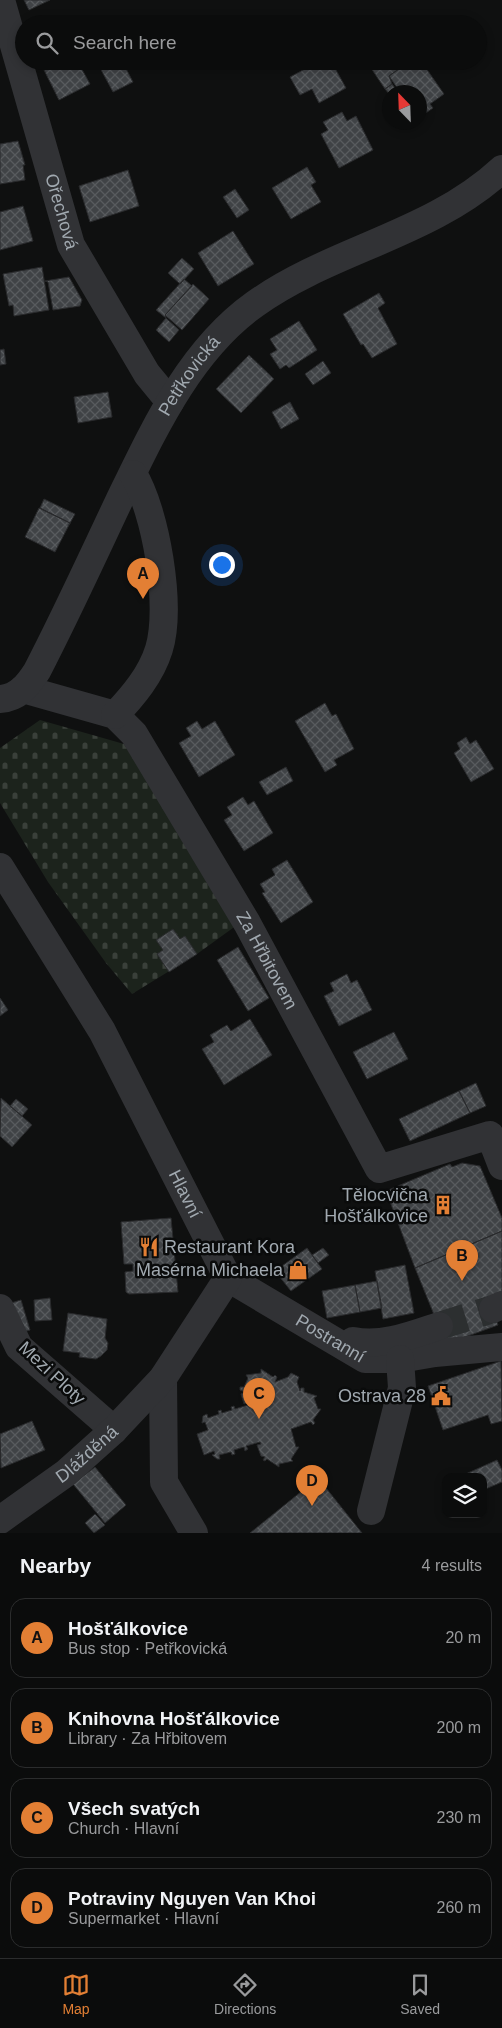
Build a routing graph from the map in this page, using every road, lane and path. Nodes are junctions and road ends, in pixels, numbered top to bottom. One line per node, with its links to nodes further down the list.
1 (1, 0): 2 (street, Ořechová)
2 (15, 49)
3 (21, 70): 5 (street, Ořechová)
4 (502, 169): 5 (street, Petřkovická)
5 (170, 402): 6 (street, Petřkovická)
6 (133, 474): 7 (street, Petřkovická); 8 (street)
7 (12, 694): 8 (street, Za Hřbitovem)
8 (115, 715): 10 (street, Za Hřbitovem)
9 (0, 867): 11 (street, Hlavní)
10 (502, 1166)
11 (228, 1278): 14 (street, Postranní); 17 (street)
12 (0, 1308): 18 (street, Mezi Ploty)
13 (439, 1326): 14 (street)
14 (329, 1337): 16 (street, Postranní)
15 (502, 1347): 16 (street, Postranní)
16 (400, 1359): 19 (street)
17 (163, 1378): 18 (street, Dlážděná); 21 (street)
18 (114, 1430): 20 (street, Dlážděná)
19 (371, 1511)
20 (0, 1520)
21 (194, 1533)

